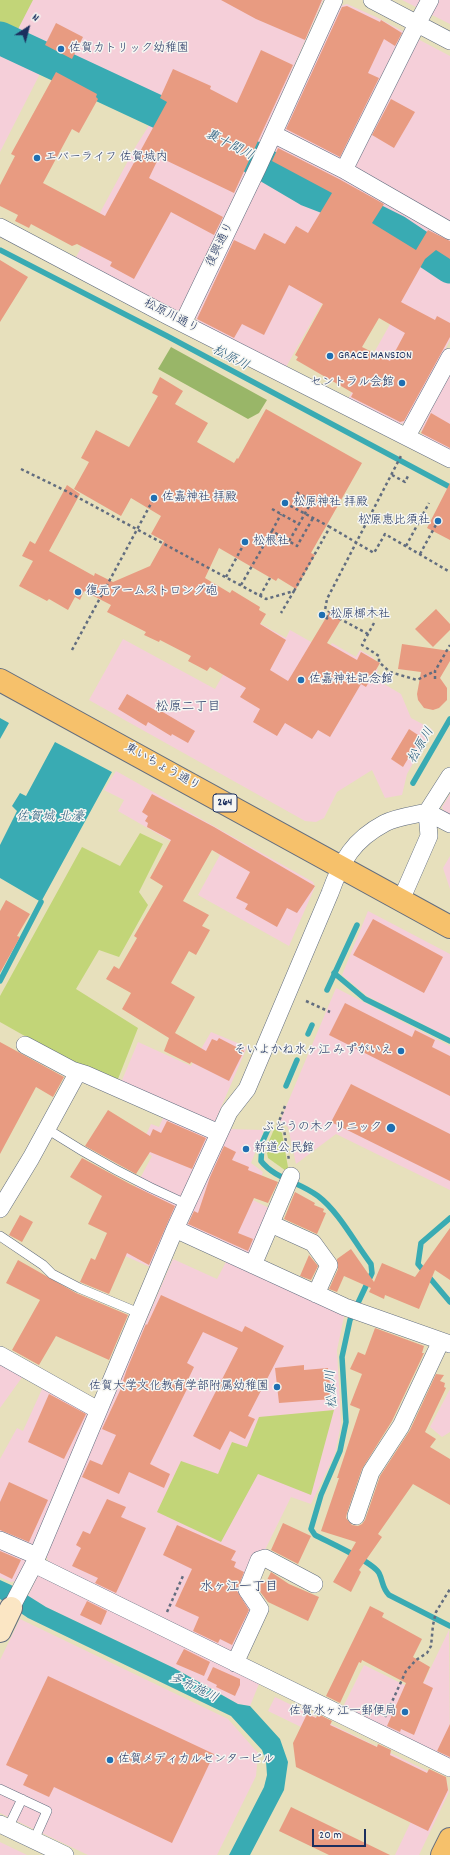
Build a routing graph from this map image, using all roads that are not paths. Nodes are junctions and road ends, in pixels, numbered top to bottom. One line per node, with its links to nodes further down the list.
1 (334, 0): 6 (street, 復興通り)
2 (372, 0): 4 (street)
3 (430, 0): 4 (street)
4 (417, 24): 5 (street); 7 (street)
5 (450, 41)
6 (273, 134): 7 (street); 10 (street, 復興通り)
7 (344, 170): 9 (street)
8 (0, 227): 10 (street, 松原川通り)
9 (450, 231)
10 (183, 323): 12 (street, 松原川通り)
11 (450, 357): 12 (street)
12 (405, 444): 13 (street, 松原川通り)
13 (450, 459)
14 (0, 680): 18 (main road, 東いちょう通り / 264)
15 (450, 776): 16 (street)
16 (427, 812): 17 (street); 18 (street); 19 (street)
17 (450, 824)
18 (340, 867): 19 (main road, 東いちょう通り / 264); 24 (street)
19 (400, 900): 20 (main road, 東いちょう通り / 264)
20 (450, 927)
21 (25, 1045): 22 (street)
22 (78, 1072): 23 (street); 24 (street)
23 (47, 1129): 26 (lane); 27 (street)
24 (219, 1133): 26 (street)
25 (290, 1181): 28 (street)
26 (186, 1204): 29 (street)
27 (0, 1209)
28 (271, 1224): 31 (street); 32 (street)
29 (175, 1229): 31 (street); 33 (street)
30 (0, 1236): 33 (lane)
31 (253, 1265): 32 (street)
32 (316, 1294): 34 (street)
33 (139, 1313): 36 (street)
34 (445, 1343): 37 (street)
35 (0, 1355): 36 (street)
36 (98, 1410): 39 (street)
37 (356, 1516)
38 (0, 1540): 39 (street)
39 (35, 1560): 41 (street); 43 (street)
40 (314, 1584): 43 (street)
41 (12, 1608): 42 (street)
42 (0, 1631)
43 (235, 1663): 44 (street)
44 (450, 1768)
45 (0, 1789): 46 (lane)
46 (22, 1799): 47 (lane); 49 (lane)
47 (4, 1826): 49 (street)
48 (450, 1839): 51 (main road)
49 (34, 1840): 50 (street)
50 (65, 1855)
51 (442, 1855)

